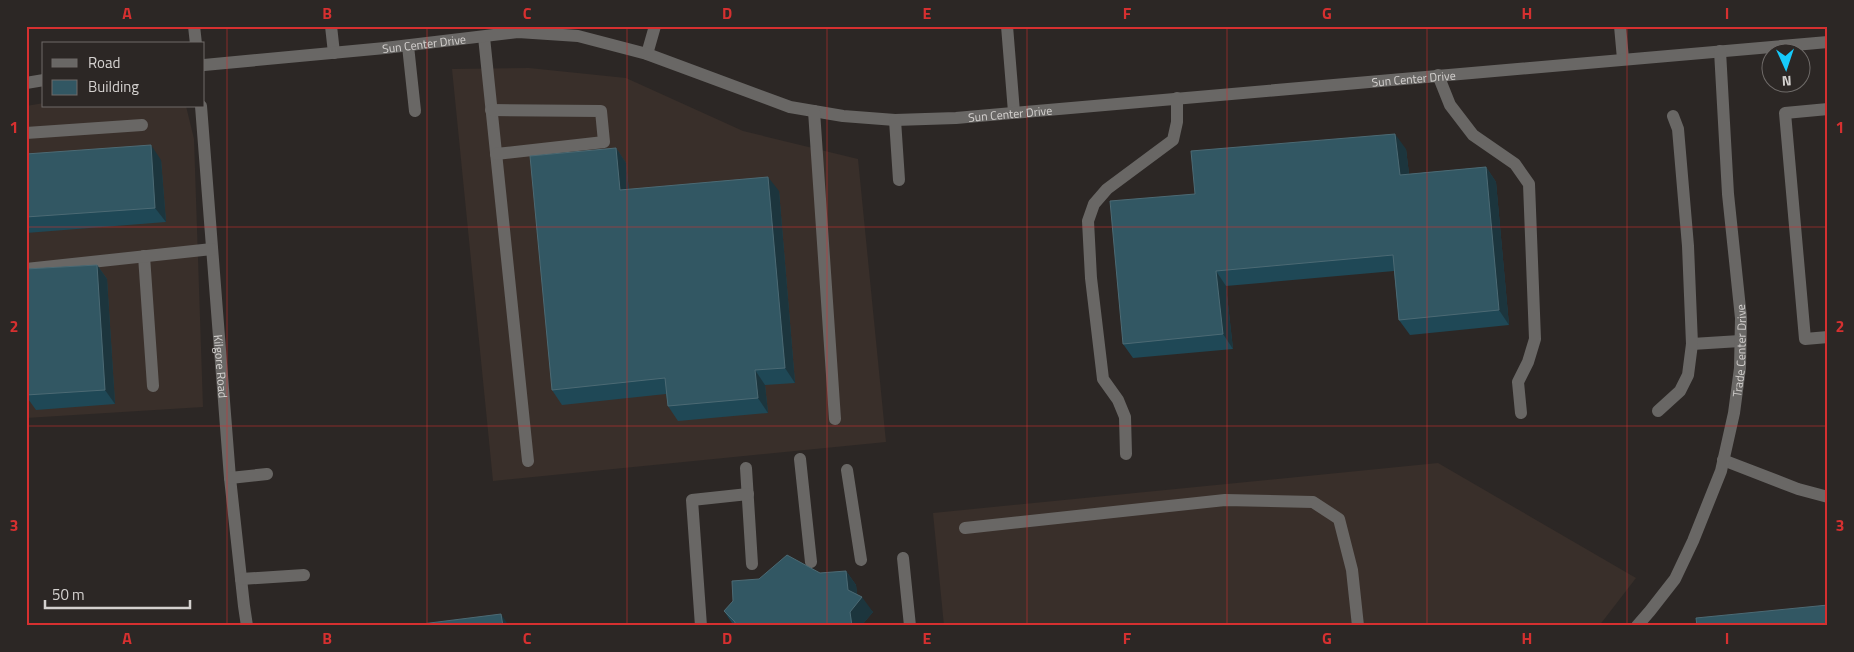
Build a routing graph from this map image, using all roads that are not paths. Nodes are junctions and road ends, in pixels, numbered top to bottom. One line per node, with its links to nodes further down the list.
1 (194, 26): 7 (street)
2 (331, 26): 11 (street)
3 (655, 26): 12 (street)
4 (1007, 26): 24 (street)
5 (1620, 26): 13 (street)
6 (488, 33): 9 (street, Sun Center Drive); 12 (street, Sun Center Drive); 21 (street)
7 (196, 42)
8 (1828, 42): 10 (street, Sun Center Drive)
9 (408, 46): 11 (street, Sun Center Drive); 22 (street)
10 (1720, 51): 13 (street, Sun Center Drive); 35 (street, Trade Center Drive)
11 (334, 53): 14 (street, Sun Center Drive)
12 (647, 54): 23 (street, Sun Center Drive)
13 (1623, 59): 15 (street, Sun Center Drive)
14 (205, 65)
15 (1438, 75): 18 (street, Sun Center Drive); 39 (street)
16 (42, 80): 17 (street)
17 (26, 82)
18 (1177, 98): 24 (street, Sun Center Drive); 41 (street)
19 (201, 108): 31 (street, Kilgore Road)
20 (1828, 109): 34 (street)
21 (491, 110): 29 (street); 29 (street)
22 (415, 111)
23 (814, 111): 26 (street, Sun Center Drive); 40 (street)
24 (1014, 112): 26 (street, Sun Center Drive)
25 (1673, 116): 36 (street)
26 (895, 120): 30 (street)
27 (142, 125): 28 (street)
28 (26, 133)
29 (496, 154): 44 (street)
30 (900, 180)
31 (212, 249): 32 (street); 48 (street, Kilgore Road)
32 (144, 256): 33 (street); 37 (street)
33 (26, 269)
34 (1828, 337)
35 (1740, 341): 36 (street); 43 (street, Trade Center Drive)
36 (1692, 344): 38 (street)
37 (153, 386)
38 (1658, 411)
39 (1521, 414)
40 (835, 418)
41 (1126, 454)
42 (800, 459): 54 (street)
43 (1723, 460): 50 (street); 62 (street, Trade Center Drive)
44 (528, 461)
45 (746, 468): 49 (street)
46 (847, 470): 53 (street)
47 (267, 474): 48 (street)
48 (230, 478): 57 (street, Kilgore Road)
49 (748, 494): 55 (street); 59 (street)
50 (1828, 497)
51 (965, 528): 61 (street)
52 (903, 558): 60 (street)
53 (861, 560)
54 (811, 562)
55 (752, 564)
56 (304, 575): 57 (street)
57 (241, 579): 58 (street, Kilgore Road)
58 (248, 626)
59 (701, 626)
60 (910, 626)
61 (1358, 626)
62 (1637, 626)

